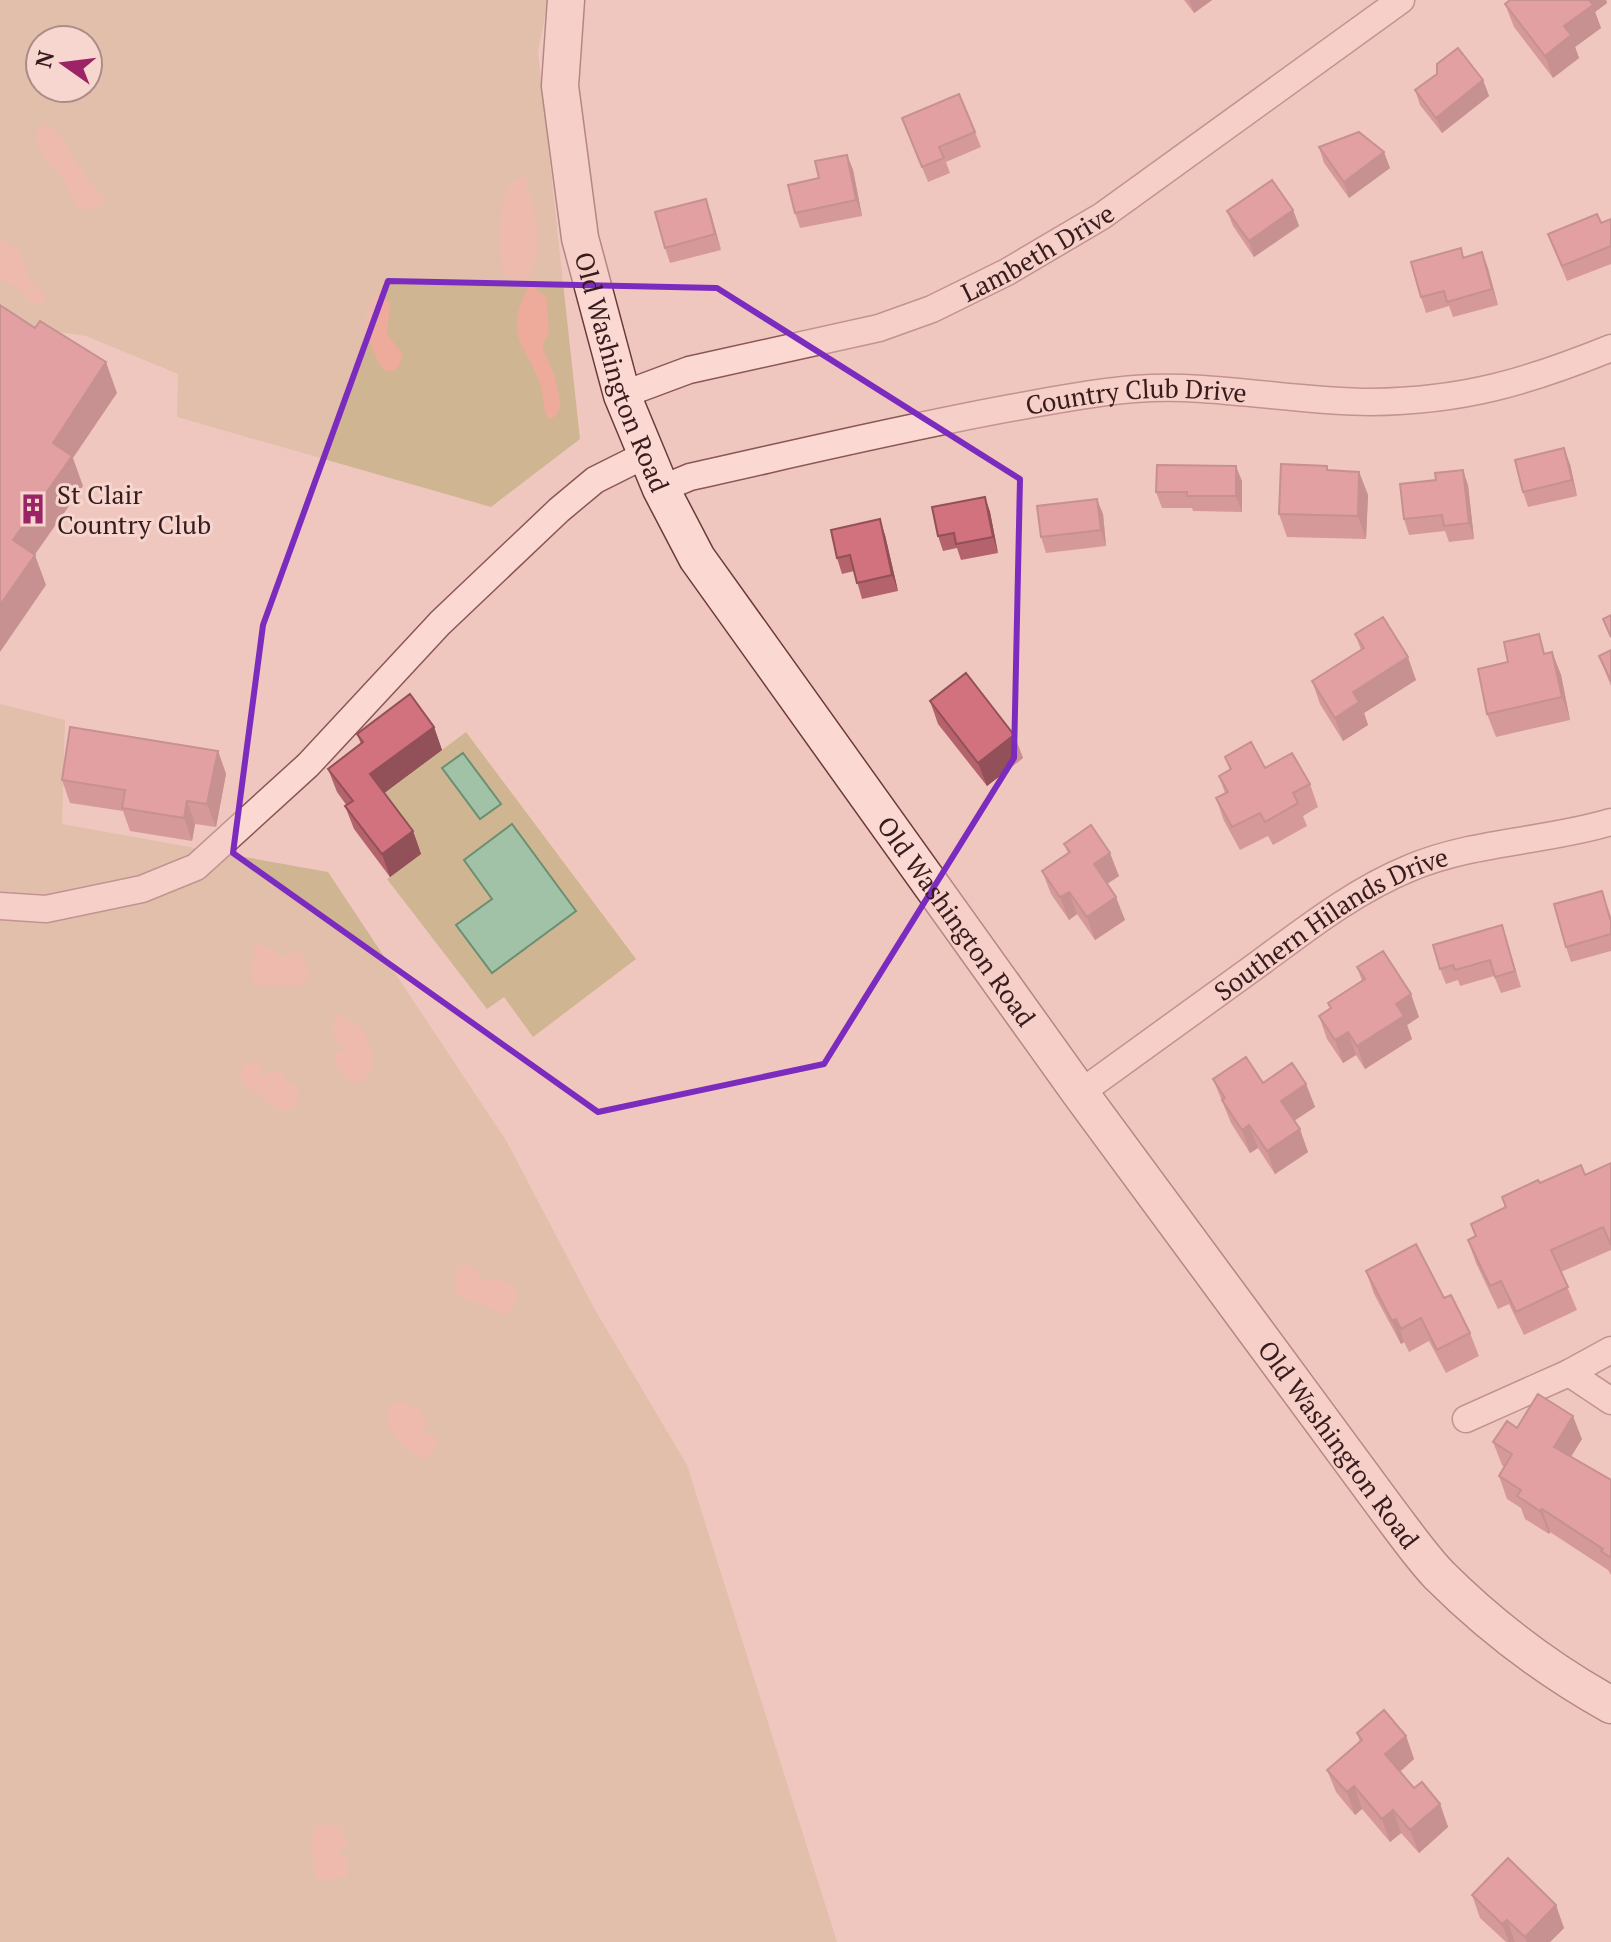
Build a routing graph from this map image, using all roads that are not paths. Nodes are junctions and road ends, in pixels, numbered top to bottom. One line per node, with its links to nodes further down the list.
1 (566, 0): 4 (street, Old Washington Road)
2 (1401, 0): 4 (street, Lambeth Drive)
3 (1611, 348): 6 (street, Country Club Drive)
4 (622, 395): 5 (street, Old Washington Road)
5 (647, 454): 6 (street, Old Washington Road); 8 (street)
6 (661, 489): 9 (street, Old Washington Road)
7 (1611, 822): 9 (street, Southern Hilands Drive)
8 (0, 906)
9 (1080, 1093): 14 (street, Old Washington Road)
10 (1611, 1350): 11 (street)
11 (1569, 1373): 12 (street); 13 (street)
12 (1611, 1401)
13 (1466, 1419)
14 (1611, 1705)

